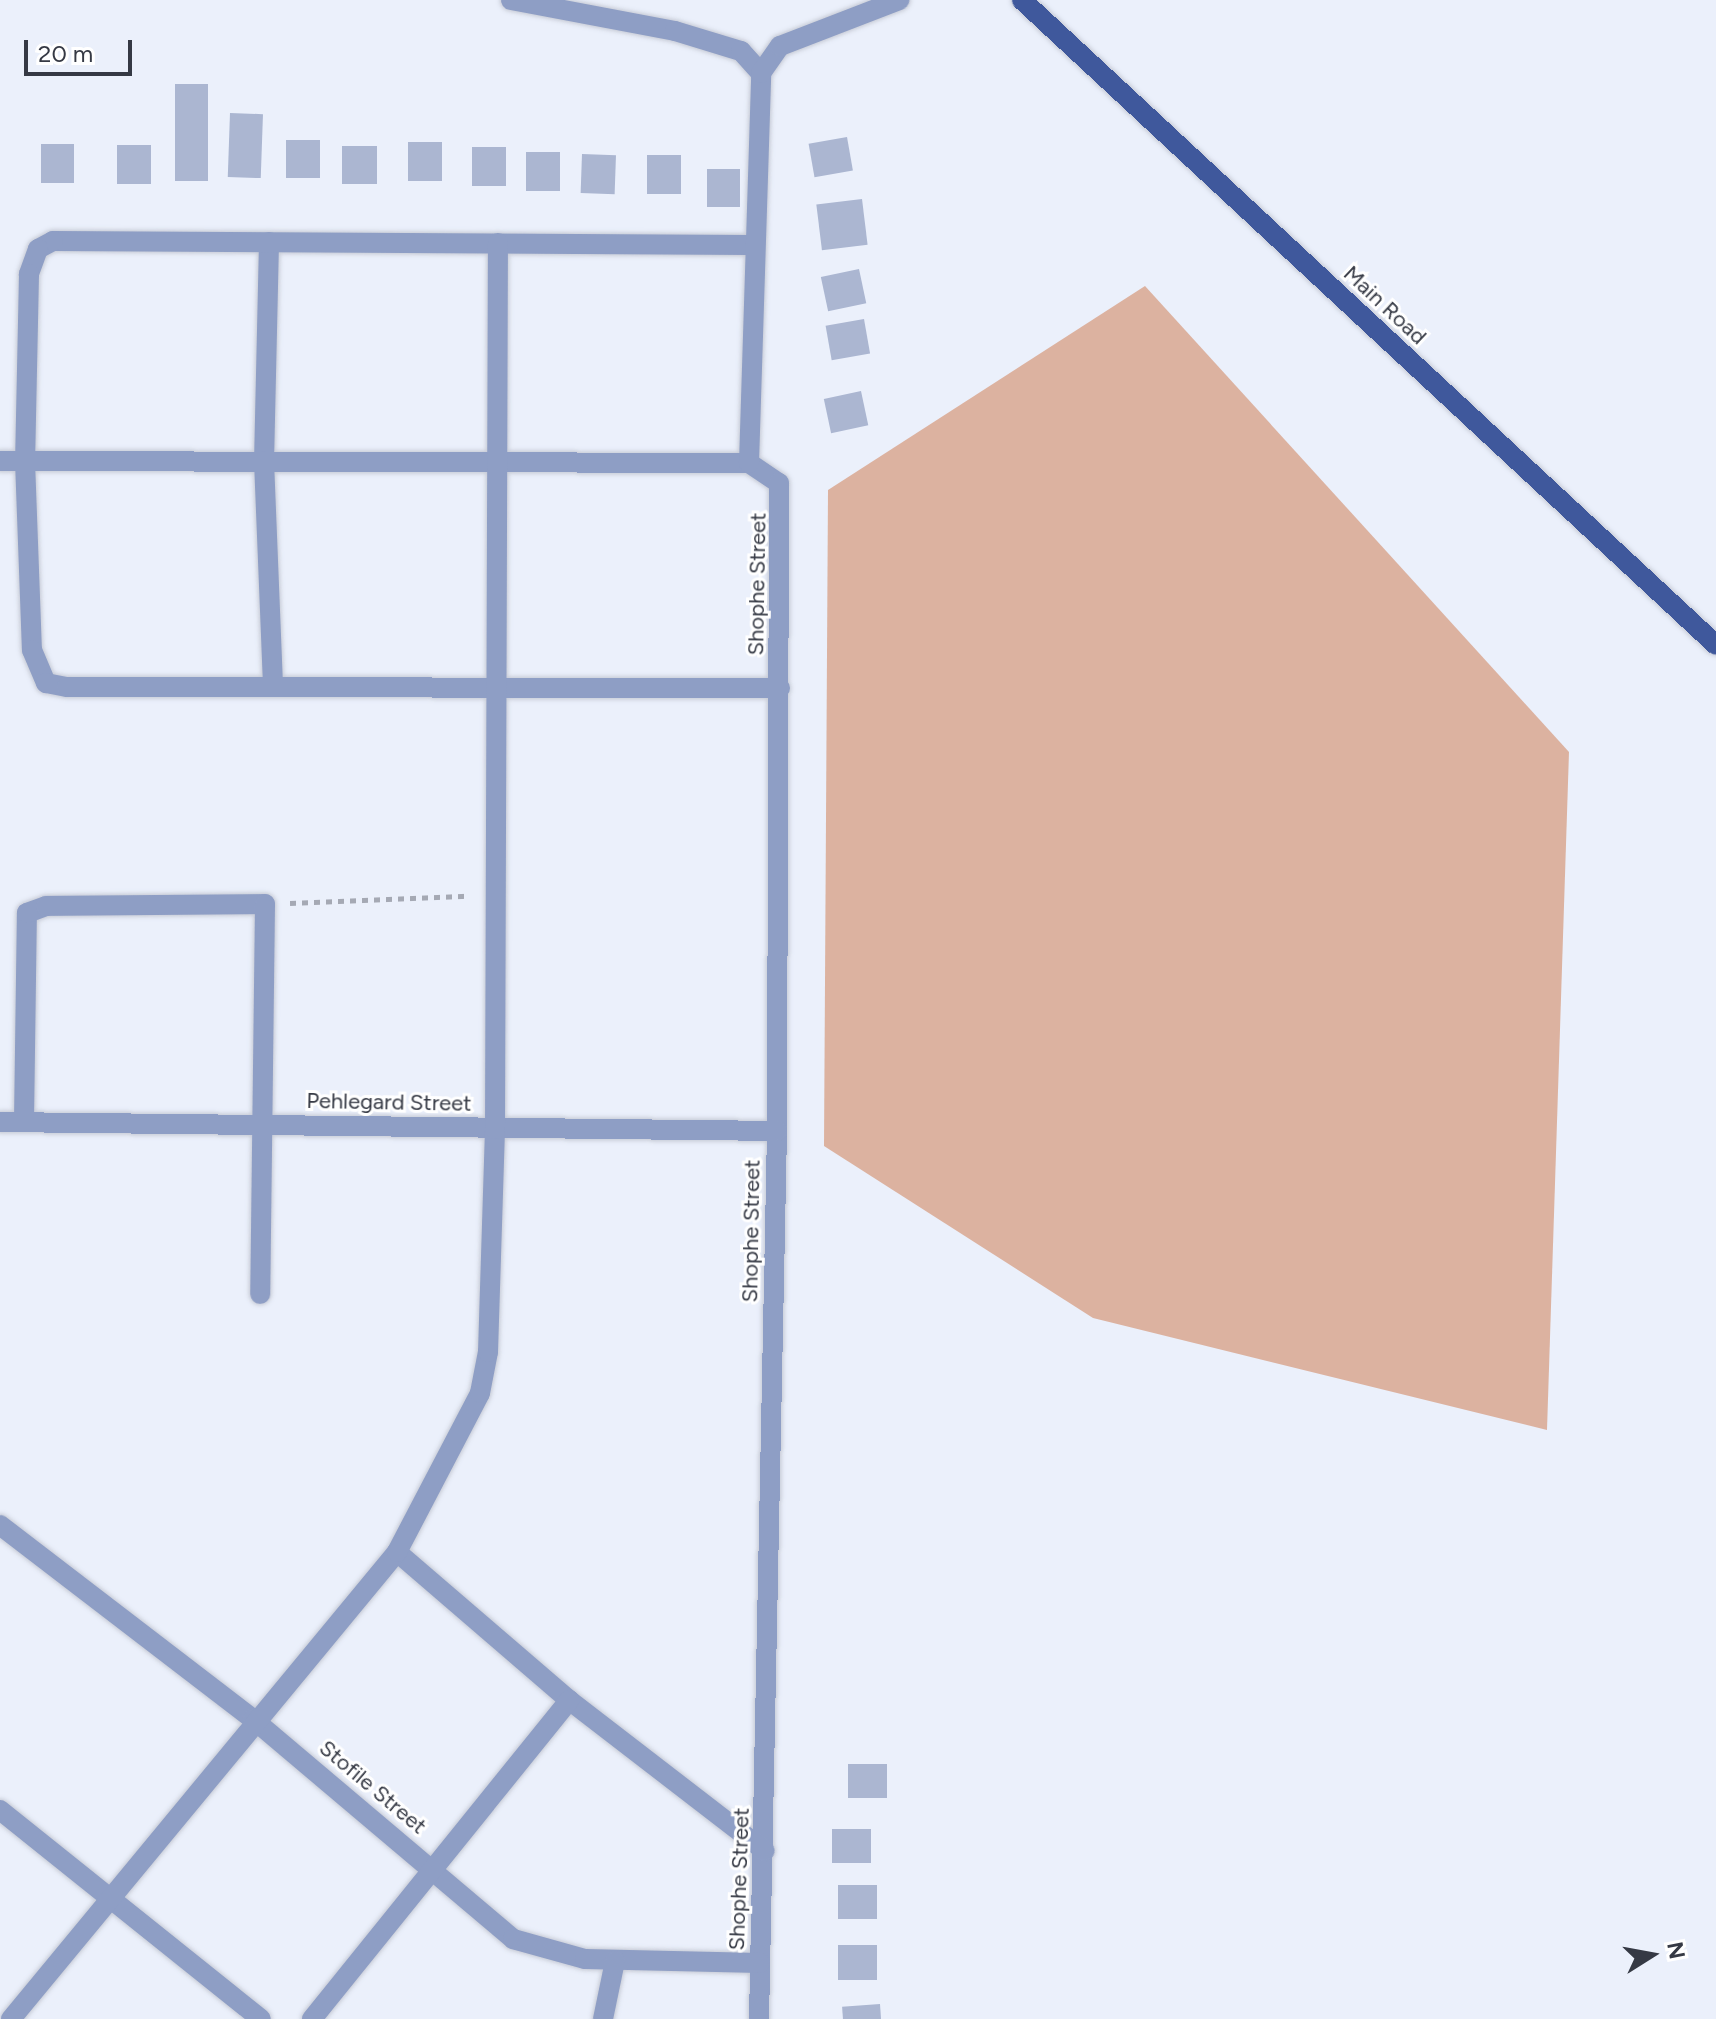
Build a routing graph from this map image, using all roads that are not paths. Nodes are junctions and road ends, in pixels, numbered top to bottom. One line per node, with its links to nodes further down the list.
1 (511, 0): 4 (street)
2 (899, 0): 4 (street)
3 (1022, 0): 13 (main road, Main Road)
4 (761, 73): 7 (street)
5 (269, 242): 6 (street); 9 (street); 10 (street)
6 (498, 243): 7 (street); 11 (street)
7 (751, 245): 12 (street)
8 (0, 461): 9 (street)
9 (25, 461): 10 (street); 14 (street)
10 (264, 461): 11 (street); 14 (street)
11 (503, 461): 12 (street); 16 (street)
12 (749, 463): 15 (street, Shophe Street)
13 (1716, 645)
14 (273, 687): 16 (street)
15 (780, 688): 16 (street); 21 (street, Shophe Street)
16 (501, 691): 20 (street)
17 (24, 1121): 18 (street, Pehlegard Street); 19 (street, Pehlegard Street); 19 (street)
18 (0, 1122)
19 (259, 1123): 20 (street, Pehlegard Street); 22 (street)
20 (495, 1129): 21 (street, Pehlegard Street); 24 (street)
21 (777, 1131): 28 (street, Shophe Street)
22 (260, 1294)
23 (0, 1525): 26 (street, Stofile Street)
24 (397, 1552): 25 (street); 26 (street)
25 (569, 1700): 28 (street); 29 (street)
26 (253, 1719): 29 (street, Stofile Street); 30 (street)
27 (0, 1810): 30 (street)
28 (765, 1851): 32 (street, Shophe Street)
29 (437, 1872): 31 (street, Stofile Street); 35 (street)
30 (113, 1902): 33 (street); 34 (street)
31 (615, 1961): 32 (street, Stofile Street); 36 (street)
32 (760, 1963): 37 (street, Shophe Street)
33 (11, 2019)
34 (261, 2019)
35 (312, 2019)
36 (603, 2019)
37 (759, 2019)

